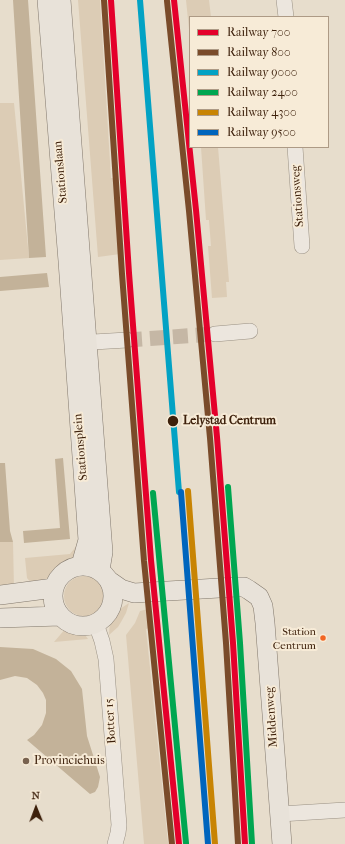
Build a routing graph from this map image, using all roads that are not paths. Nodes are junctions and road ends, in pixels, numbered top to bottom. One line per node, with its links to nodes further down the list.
1 (47, 0): 10 (main road, Stationslaan)
2 (61, 0): 10 (main road, Stationslaan)
3 (284, 0): 4 (street)
4 (286, 16)
5 (295, 148): 6 (street, Stationsweg)
6 (302, 246)
7 (250, 331): 8 (street)
8 (215, 334)
9 (127, 340): 10 (street)
10 (80, 343): 11 (main road, Stationsplein); 12 (main road, Stationsplein)
11 (81, 565): 12 (main road); 13 (main road)
12 (105, 576): 14 (main road); 16 (main road)
13 (54, 588): 15 (main road); 17 (main road)
14 (134, 593): 16 (main road); 21 (main road, Middenweg)
15 (0, 594)
16 (113, 604): 19 (main road)
17 (60, 616): 18 (main road); 19 (main road)
18 (0, 618)
19 (96, 624): 22 (street, Botter 15)
20 (345, 810): 21 (street)
21 (280, 814): 23 (main road, Middenweg)
22 (115, 844)
23 (282, 844)

